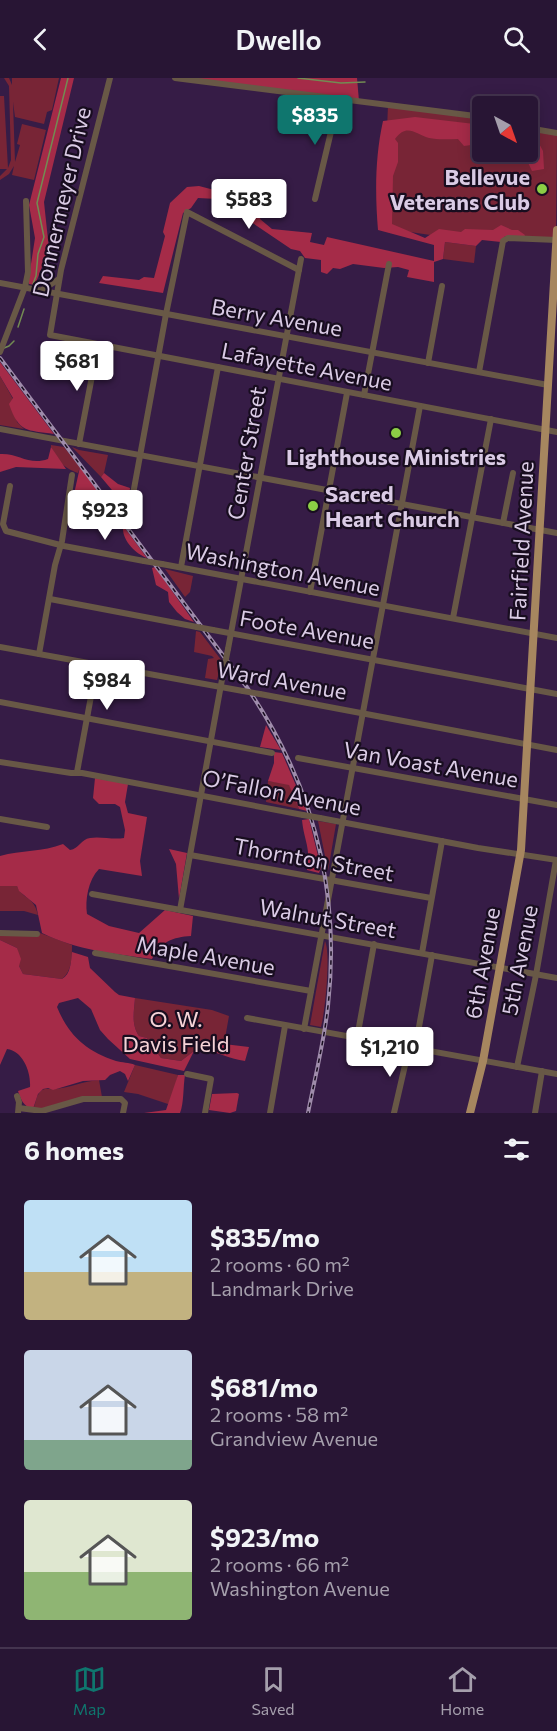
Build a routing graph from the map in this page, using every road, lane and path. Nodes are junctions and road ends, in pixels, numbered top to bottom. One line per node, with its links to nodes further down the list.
1 (110, 78): 14 (street, Donnermeyer Drive)
2 (175, 78): 3 (street)
3 (339, 98): 4 (street); 7 (street)
4 (472, 116)
5 (538, 130): 6 (street)
6 (557, 133)
7 (315, 199)
8 (26, 201): 17 (street)
9 (557, 230): 10 (main road, Fairfield Avenue)
10 (557, 240): 29 (street); 31 (main road, Fairfield Avenue)
11 (301, 259): 13 (street, Center Street)
12 (389, 264): 25 (street)
13 (299, 270): 20 (street); 22 (street, Center Street)
14 (59, 279): 18 (street); 19 (street, Donnermeyer Drive)
15 (0, 283): 17 (street, Berry Avenue)
16 (442, 286): 27 (street)
17 (25, 287): 18 (street, Berry Avenue); 24 (street)
18 (42, 290): 19 (street, Berry Avenue)
19 (57, 293): 20 (street, Berry Avenue); 21 (street, Donnermeyer Drive)
20 (166, 314): 22 (street, Berry Avenue); 26 (street)
21 (50, 335): 23 (street, Lafayette Avenue)
22 (286, 336): 25 (street, Berry Avenue); 30 (street, Center Street)
23 (98, 345): 26 (street, Lafayette Avenue); 39 (street)
24 (1, 349)
25 (373, 353): 27 (street, Berry Avenue); 33 (street)
26 (158, 356): 28 (street, Lafayette Avenue); 40 (street)
27 (428, 363): 29 (street, Berry Avenue)
28 (218, 367): 30 (street, Lafayette Avenue); 41 (street)
29 (479, 372): 31 (street, Berry Avenue)
30 (278, 378): 32 (street, Lafayette Avenue); 44 (street, Center Street)
31 (548, 385): 37 (main road, Fairfield Avenue)
32 (348, 393): 33 (street, Lafayette Avenue); 46 (street)
33 (364, 395): 34 (street, Lafayette Avenue)
34 (420, 406): 35 (street, Lafayette Avenue); 47 (street)
35 (491, 419): 37 (street, Lafayette Avenue); 49 (street)
36 (0, 429): 39 (street)
37 (546, 430): 38 (street, Lafayette Avenue); 51 (main road, Fairfield Avenue)
38 (557, 432)
39 (79, 444): 40 (street)
40 (140, 455): 41 (street); 48 (street)
41 (200, 466): 44 (street); 54 (street)
42 (513, 473): 50 (street)
43 (72, 475): 53 (street)
44 (260, 478): 46 (street); 55 (street, Center Street)
45 (10, 486): 53 (street, Washington Avenue)
46 (329, 491): 47 (street); 56 (street)
47 (401, 505): 49 (street); 58 (street)
48 (129, 516)
49 (473, 518): 50 (street); 59 (street)
50 (503, 523): 51 (street)
51 (540, 530): 52 (street); 61 (main road, Fairfield Avenue)
52 (557, 533)
53 (61, 545): 54 (street, Washington Avenue, bridge); 57 (street)
54 (181, 567): 55 (street, Washington Avenue)
55 (241, 579): 56 (street, Washington Avenue); 60 (street, Center Street)
56 (310, 592): 58 (street, Washington Avenue)
57 (50, 599): 60 (street, Foote Avenue, bridge); 64 (street)
58 (382, 606): 59 (street, Washington Avenue); 65 (street)
59 (453, 618): 61 (street, Washington Avenue)
60 (231, 633): 65 (street, Foote Avenue); 67 (street, Center Street, bridge)
61 (534, 634): 62 (street, Washington Avenue); 68 (main road, Fairfield Avenue)
62 (557, 638)
63 (0, 647): 64 (street, Ward Avenue)
64 (39, 654): 66 (street, Ward Avenue)
65 (373, 659): 68 (street, Foote Avenue); 71 (street)
66 (97, 664): 67 (street, Ward Avenue); 72 (street)
67 (220, 687): 71 (street, Ward Avenue, bridge); 73 (street, Center Street)
68 (531, 689): 69 (street, Foote Avenue); 74 (main road, Fairfield Avenue)
69 (557, 694)
70 (0, 702): 72 (street)
71 (362, 713): 74 (street, Ward Avenue); 79 (street)
72 (86, 719): 73 (street); 80 (street)
73 (210, 741): 76 (street); 81 (street, Center Street)
74 (527, 744): 75 (street, Ward Avenue); 82 (main road, Fairfield Avenue)
75 (557, 750)
76 (272, 753)
77 (298, 758): 79 (street, Van Voast Avenue)
78 (0, 762): 80 (street, O’Fallon Avenue)
79 (352, 767): 82 (street, Van Voast Avenue); 85 (street)
80 (77, 772): 81 (street, O’Fallon Avenue)
81 (200, 795): 85 (street, O’Fallon Avenue, bridge); 88 (street, Center Street)
82 (525, 800): 83 (street, Van Voast Avenue); 89 (main road, Fairfield Avenue)
83 (557, 806)
84 (0, 819): 86 (street)
85 (342, 823): 87 (street, O’Fallon Avenue); 93 (street)
86 (47, 827)
87 (442, 841): 89 (street, O’Fallon Avenue); 95 (street)
88 (190, 855): 93 (street, Thornton Street); 96 (street, Center Street)
89 (520, 855): 90 (street, O’Fallon Avenue); 104 (main road, 6th Avenue)
90 (556, 860): 91 (street, 5th Avenue)
91 (556, 869): 92 (street, 5th Avenue)
92 (555, 877): 105 (street, 5th Avenue)
93 (332, 880): 95 (street, Thornton Street); 99 (street)
94 (92, 894): 96 (street, Walnut Street)
95 (431, 898): 102 (street)
96 (180, 910): 99 (street, Walnut Street)
97 (0, 933): 98 (street)
98 (37, 934)
99 (321, 936): 100 (street, Walnut Street); 107 (street)
100 (374, 944): 102 (street, Walnut Street); 111 (street)
101 (95, 953): 107 (street, Maple Avenue)
102 (422, 953): 103 (street, Walnut Street)
103 (432, 954): 104 (street, Walnut Street); 112 (street)
104 (500, 967): 105 (street, Walnut Street); 113 (main road, 6th Avenue)
105 (536, 975): 106 (street, Walnut Street); 114 (street, 5th Avenue)
106 (557, 978)
107 (311, 991): 110 (street)
108 (247, 1018): 109 (street)
109 (285, 1026): 110 (street); 122 (street)
110 (304, 1029): 111 (street)
111 (357, 1038): 112 (street)
112 (412, 1049): 113 (street); 123 (street)
113 (483, 1061): 114 (street); 124 (main road, 6th Avenue)
114 (517, 1067): 115 (street)
115 (542, 1071): 117 (street); 125 (street)
116 (187, 1074): 121 (street)
117 (557, 1074)
118 (17, 1096): 119 (street)
119 (18, 1111): 120 (street)
120 (123, 1113)
121 (205, 1113)
122 (270, 1113)
123 (394, 1113)
124 (470, 1113)
125 (535, 1113)

